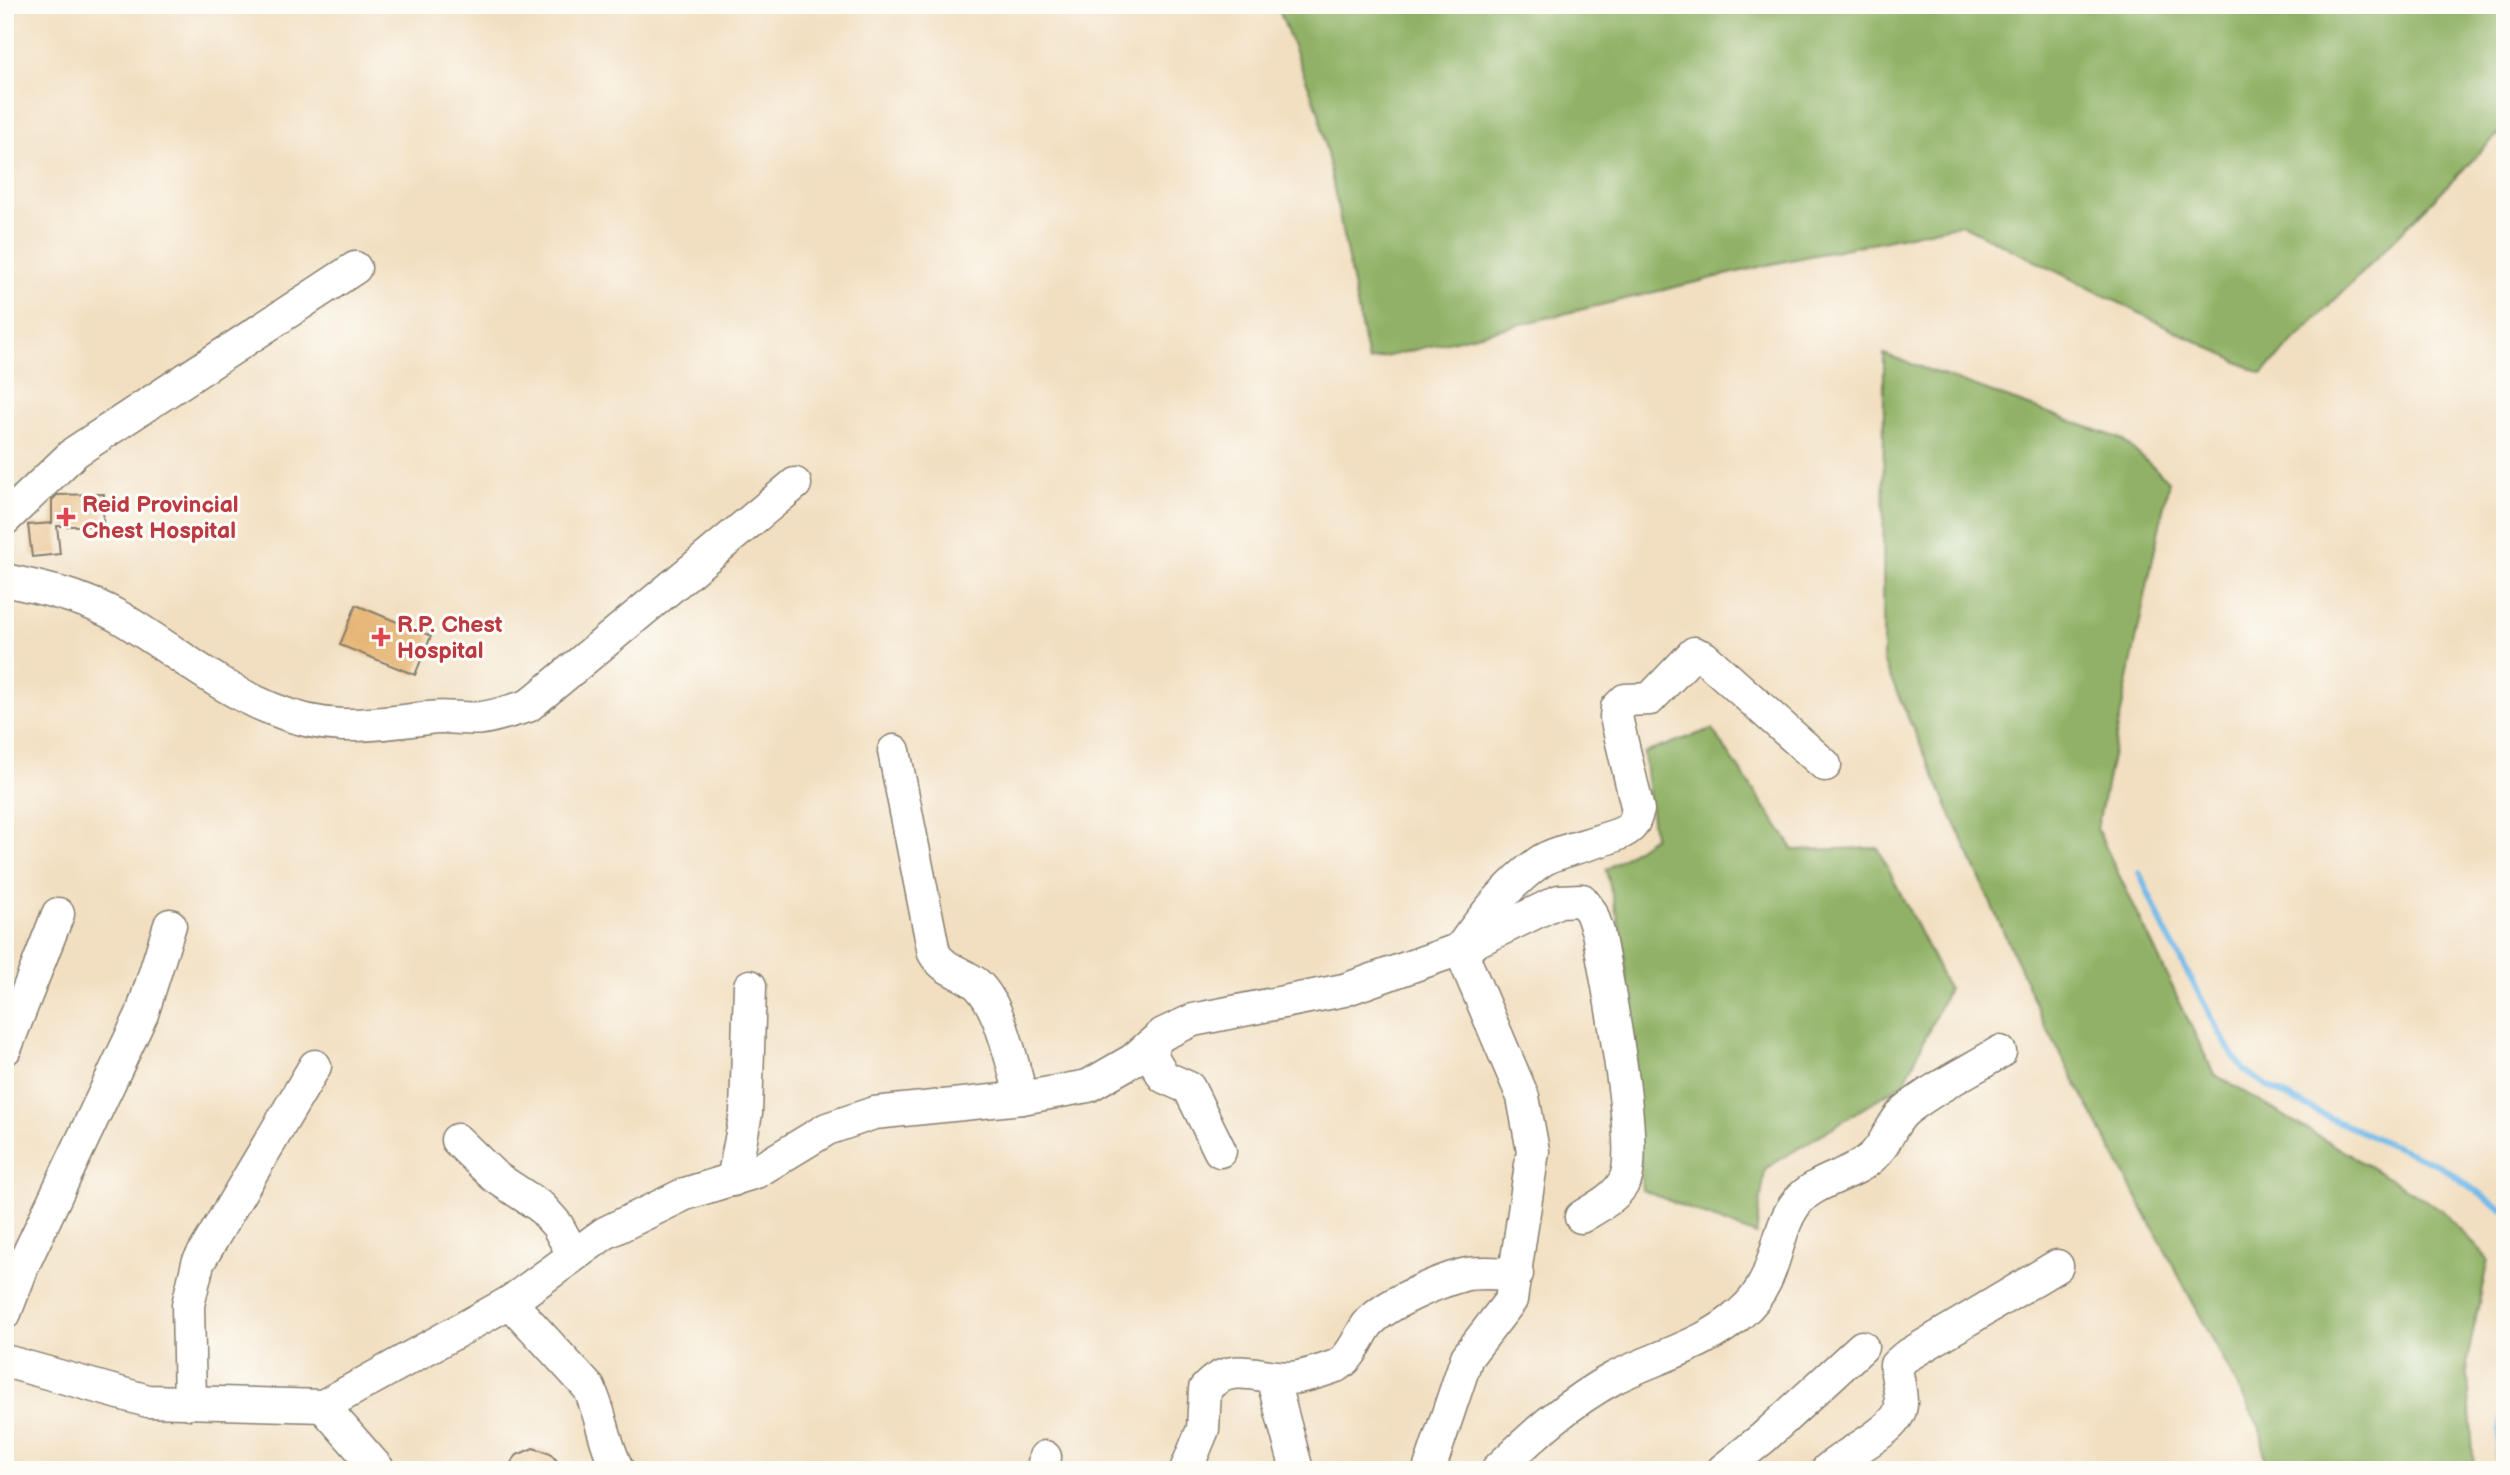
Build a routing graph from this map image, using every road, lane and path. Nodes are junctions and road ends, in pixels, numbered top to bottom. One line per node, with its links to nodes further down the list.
1 (355, 268): 3 (street)
2 (796, 484): 4 (street)
3 (5, 519)
4 (5, 580)
5 (894, 751): 15 (street)
6 (1825, 765): 9 (street)
7 (58, 914): 12 (street)
8 (170, 925): 24 (street)
9 (1460, 949): 11 (street); 19 (street); 22 (street)
10 (750, 986): 18 (street)
11 (1147, 1048): 15 (street); 17 (street)
12 (5, 1049)
13 (2000, 1052): 35 (street)
14 (315, 1066): 28 (street)
15 (1022, 1098): 18 (street)
16 (457, 1140): 20 (street)
17 (1220, 1151)
18 (733, 1180): 20 (street)
19 (1581, 1217)
20 (573, 1254): 23 (street)
21 (2057, 1266): 37 (street)
22 (1517, 1274): 27 (street); 34 (street)
23 (510, 1302): 29 (street); 31 (street)
24 (5, 1313)
25 (1862, 1347): 36 (street)
26 (5, 1361): 28 (street)
27 (1272, 1377): 32 (street); 33 (street)
28 (190, 1403): 29 (street)
29 (323, 1406): 30 (street)
30 (379, 1470)
31 (618, 1470)
32 (1185, 1470)
33 (1297, 1470)
34 (1429, 1470)
35 (1497, 1470)
36 (1723, 1470)
37 (1826, 1470)

